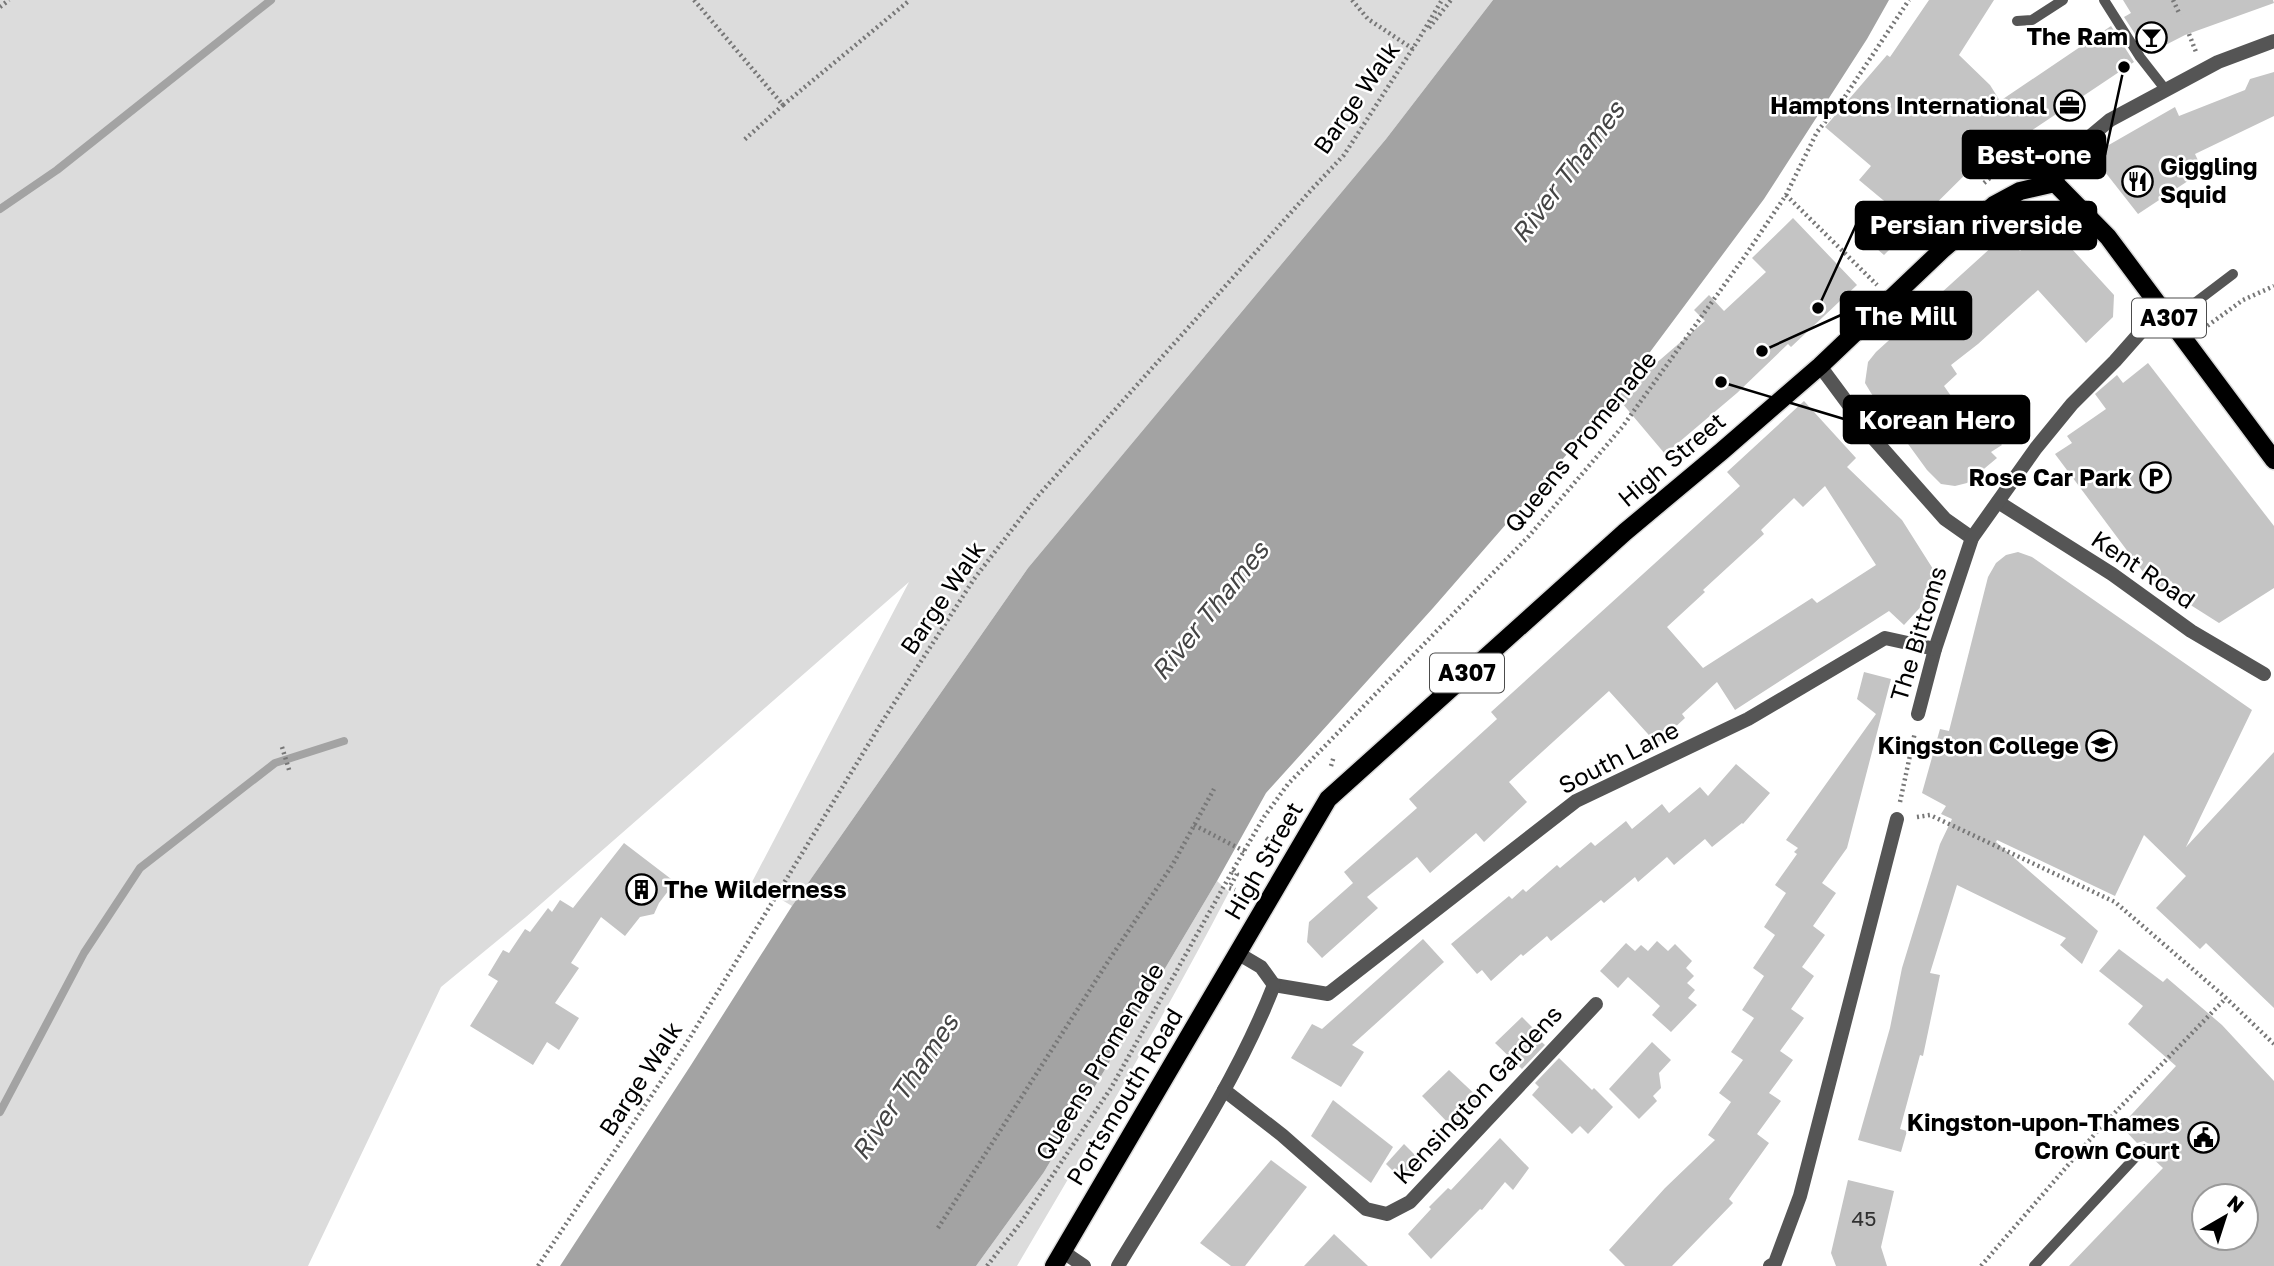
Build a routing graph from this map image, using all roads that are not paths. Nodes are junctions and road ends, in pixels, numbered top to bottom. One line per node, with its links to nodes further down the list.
1 (2063, 0): 3 (lane)
2 (2104, 0): 5 (lane)
3 (2017, 22)
4 (2274, 41): 5 (street)
5 (2165, 89): 6 (street)
6 (2055, 183): 8 (main road, A307); 9 (main road, High Street / A307)
7 (2233, 274): 8 (lane)
8 (2166, 315): 10 (main road, A307); 11 (street, The Bittoms)
9 (1819, 366): 12 (street); 17 (main road, High Street / A307)
10 (2274, 460)
11 (1998, 502): 12 (street, The Bittoms); 14 (street, Kent Road)
12 (1972, 538): 13 (street, The Bittoms)
13 (1935, 649): 15 (street, The Bittoms); 18 (street, South Lane)
14 (2264, 674)
15 (1918, 714)
16 (1897, 819): 23 (street)
17 (1239, 954): 18 (street); 22 (main road, Portsmouth Road / A307)
18 (1274, 985): 20 (street)
19 (1596, 1004): 20 (street, Kensington Gardens)
20 (1223, 1090): 25 (street)
21 (2143, 1149): 26 (lane)
22 (1058, 1258): 24 (street)
23 (1775, 1265)
24 (1084, 1266)
25 (1118, 1266)
26 (2034, 1266)

